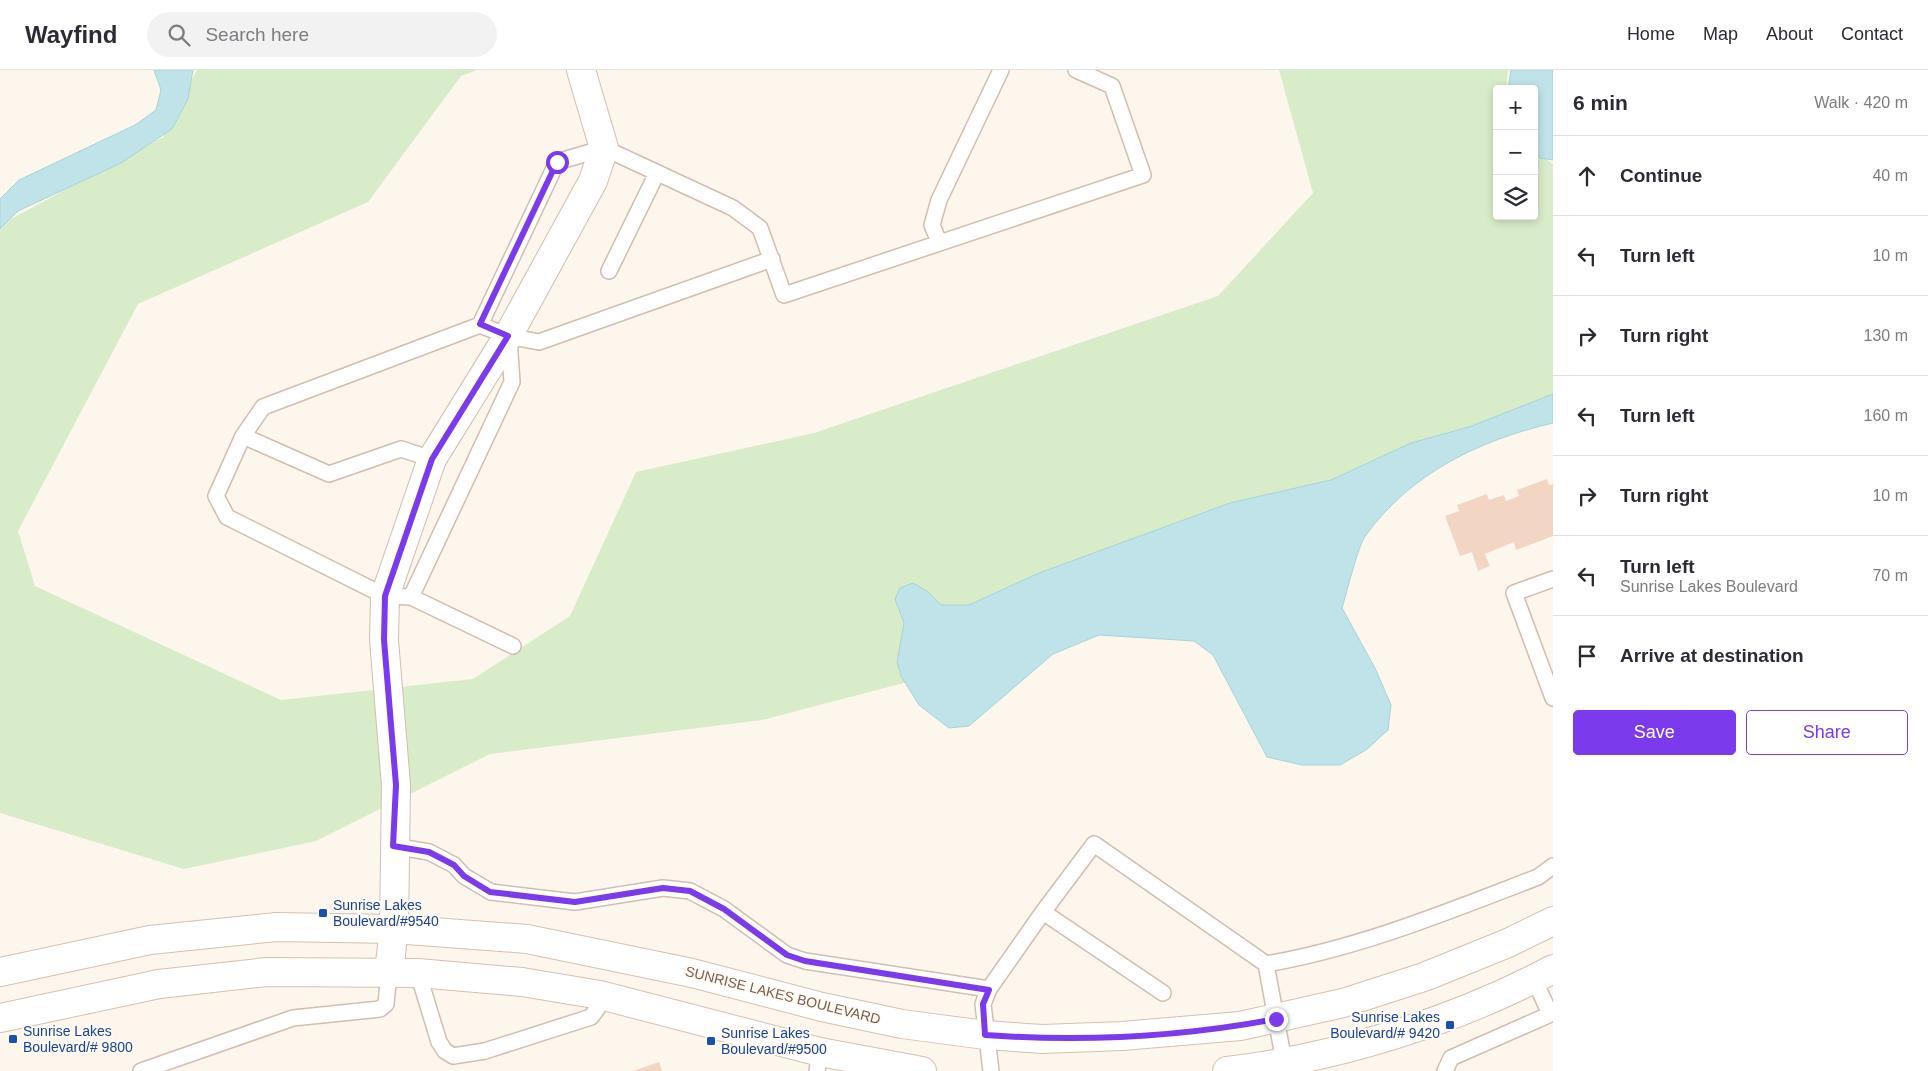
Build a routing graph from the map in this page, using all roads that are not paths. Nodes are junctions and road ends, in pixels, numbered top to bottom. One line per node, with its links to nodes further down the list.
1 (581, 70): 4 (street)
2 (1001, 70): 6 (lane)
3 (1076, 70): 6 (lane)
4 (604, 148): 5 (lane); 9 (lane); 10 (street)
5 (657, 173): 7 (lane); 8 (lane)
6 (940, 242): 7 (lane)
7 (772, 259): 10 (lane)
8 (609, 271)
9 (480, 324): 10 (lane); 11 (lane)
10 (508, 336): 12 (street); 14 (lane)
11 (243, 436): 12 (lane); 14 (lane)
12 (432, 459): 14 (street)
13 (1553, 579): 16 (lane)
14 (398, 597): 15 (lane); 17 (street)
15 (513, 646)
16 (1553, 698)
17 (393, 846): 21 (street); 27 (lane)
18 (1553, 866): 22 (lane)
19 (1042, 912): 22 (lane); 27 (lane); 28 (lane)
20 (1553, 921): 32 (street, SUNRISE LAKES BOULEVARD)
21 (394, 930): 23 (street); 24 (street, SUNRISE LAKES BOULEVARD); 33 (street, SUNRISE LAKES BOULEVARD)
22 (1266, 964): 32 (lane)
23 (389, 971): 25 (street); 31 (street); 36 (lane)
24 (0, 972)
25 (418, 973): 29 (street); 29 (lane)
26 (1544, 974): 30 (lane); 35 (street)
27 (989, 990): 33 (lane)
28 (1163, 993)
29 (600, 995): 34 (street)
30 (1551, 1013): 40 (lane)
31 (0, 1018)
32 (1276, 1019): 33 (street, SUNRISE LAKES BOULEVARD); 35 (lane)
33 (985, 1035): 38 (lane)
34 (818, 1062): 37 (street)
35 (1285, 1067): 39 (street)
36 (141, 1071)
37 (922, 1071)
38 (991, 1071)
39 (1227, 1071)
40 (1445, 1071)

